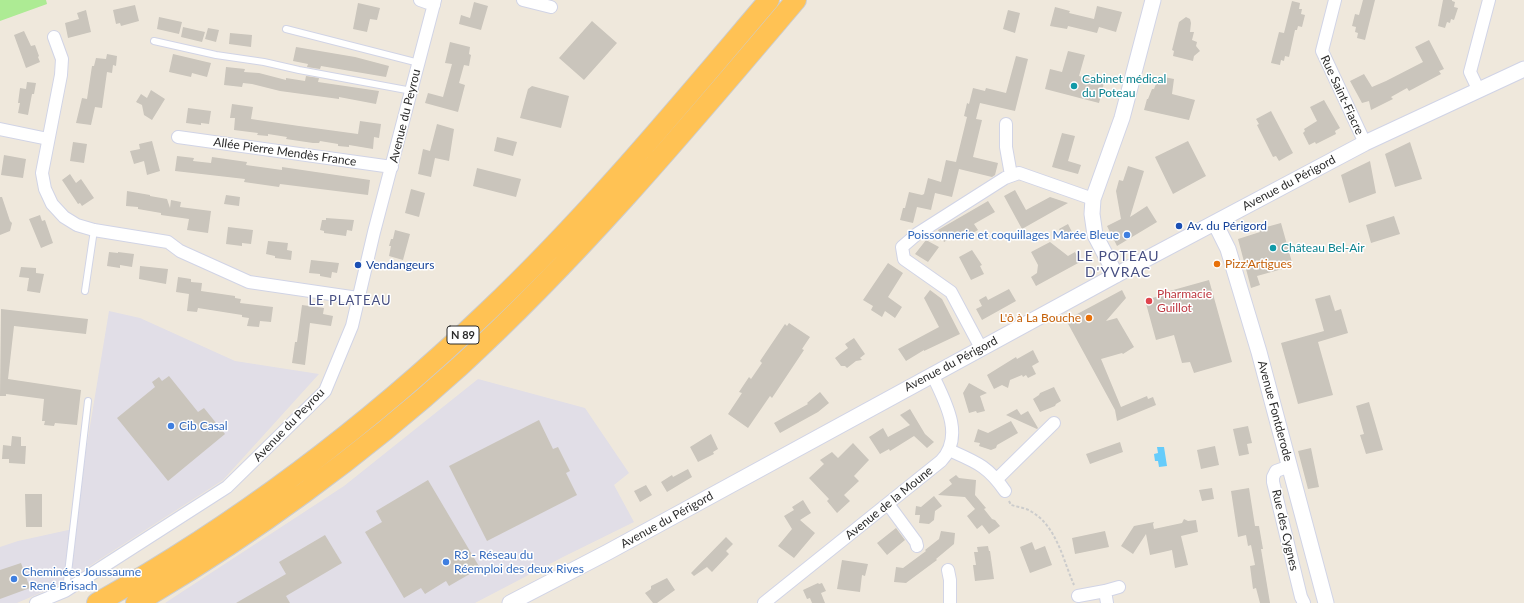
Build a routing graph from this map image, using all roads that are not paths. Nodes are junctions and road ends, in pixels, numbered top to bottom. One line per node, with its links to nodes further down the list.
1 (420, 0): 8 (street)
2 (523, 0): 9 (street)
3 (770, 0): 46 (highway, N 89)
4 (796, 0): 47 (highway, N 89)
5 (1152, 0): 24 (street)
6 (1335, 0): 21 (street, Rue Saint-Fiacre)
7 (1489, 0): 15 (street)
8 (435, 2): 13 (street, Avenue du Peyrou)
9 (552, 7)
10 (286, 29): 13 (lane)
11 (54, 37): 20 (street)
12 (154, 41): 16 (lane)
13 (419, 63): 16 (street, Avenue du Peyrou)
14 (1524, 69): 15 (street, Avenue du Périgord)
15 (1478, 89): 21 (street, Avenue du Périgord)
16 (412, 91): 22 (street, Avenue du Peyrou)
17 (1006, 124): 23 (street)
18 (0, 129): 20 (street)
19 (178, 138): 22 (street, Allée Pierre Mendès France)
20 (48, 139): 26 (street)
21 (1365, 143): 25 (street, Avenue du Périgord)
22 (392, 167): 29 (street, Avenue du Peyrou)
23 (1011, 175): 24 (street); 30 (street)
24 (1094, 199): 27 (street)
25 (1215, 223): 27 (street, Avenue du Périgord); 35 (street, Avenue Fontderode)
26 (94, 230): 28 (lane); 29 (street)
27 (1116, 275): 30 (street, Avenue du Périgord)
28 (85, 291)
29 (358, 298): 42 (street, Avenue du Peyrou)
30 (980, 348): 31 (street, Avenue du Périgord)
31 (932, 374): 34 (street); 48 (street, Avenue du Périgord)
32 (88, 401): 42 (lane)
33 (1054, 423): 36 (street)
34 (949, 450): 36 (street); 38 (street, Avenue de la Moune)
35 (1290, 466): 52 (street, Rue des Cygnes); 53 (street, Avenue Fontderode)
36 (997, 479): 37 (street)
37 (1005, 491)
38 (888, 504): 39 (street); 49 (street, Avenue de la Moune)
39 (917, 546)
40 (948, 570): 50 (street)
41 (1119, 587): 43 (street)
42 (66, 591): 45 (street, Avenue du Peyrou)
43 (1105, 591): 44 (street); 51 (street)
44 (1078, 596)
45 (36, 603)
46 (97, 603)
47 (136, 603)
48 (510, 603)
49 (764, 603)
50 (950, 603)
51 (1107, 603)
52 (1304, 603)
53 (1326, 603)

